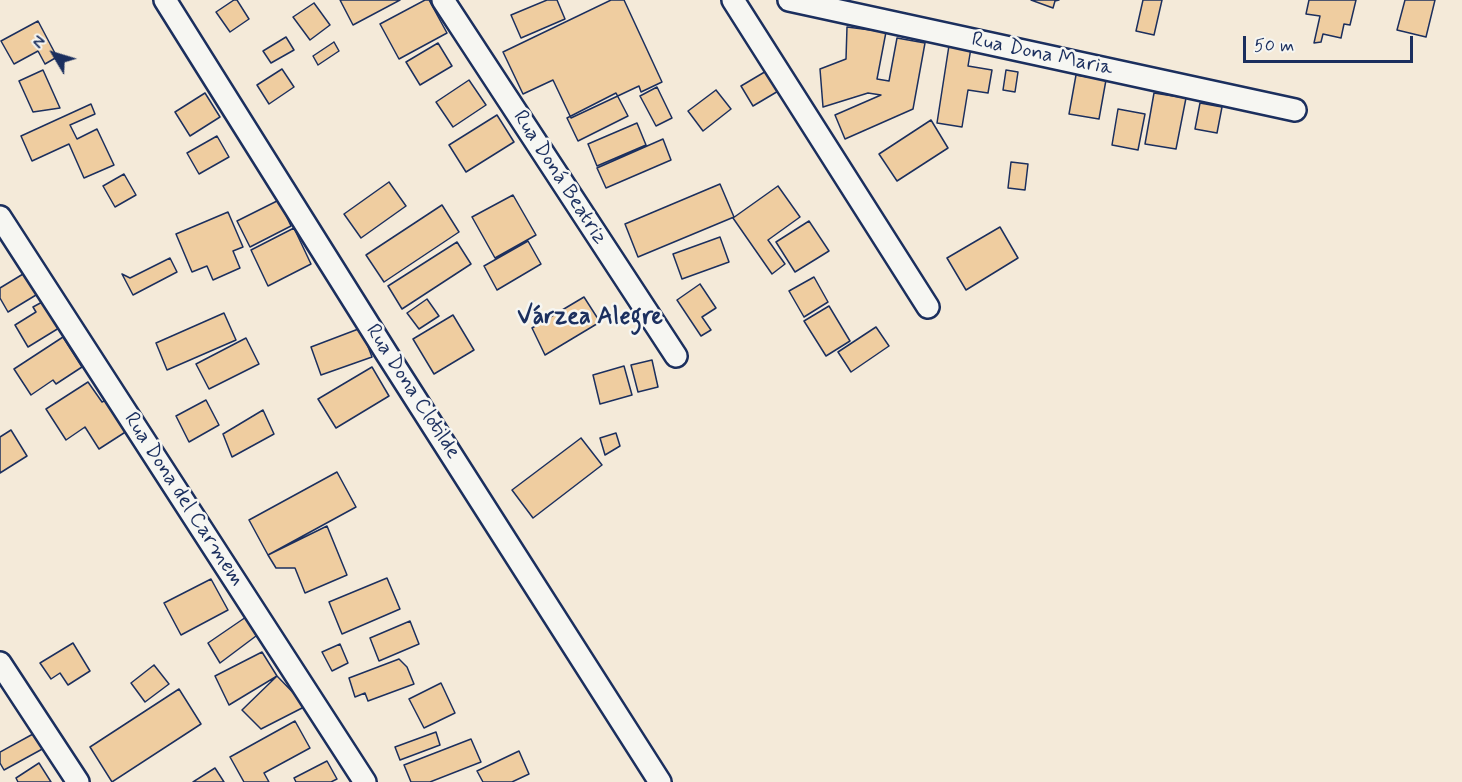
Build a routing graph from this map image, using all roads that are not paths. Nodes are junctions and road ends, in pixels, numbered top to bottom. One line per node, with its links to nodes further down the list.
1 (165, 0): 12 (street, Rua Dona Clotilde)
2 (443, 0): 8 (street, Rua Doná Beatriz)
3 (733, 0): 7 (street)
4 (789, 0): 5 (street, Rua Dona Maria)
5 (1295, 110)
6 (0, 217): 11 (street, Rua Dona del Carmem)
7 (928, 307)
8 (676, 356)
9 (0, 663): 10 (street)
10 (78, 782)
11 (366, 782)
12 (660, 782)

